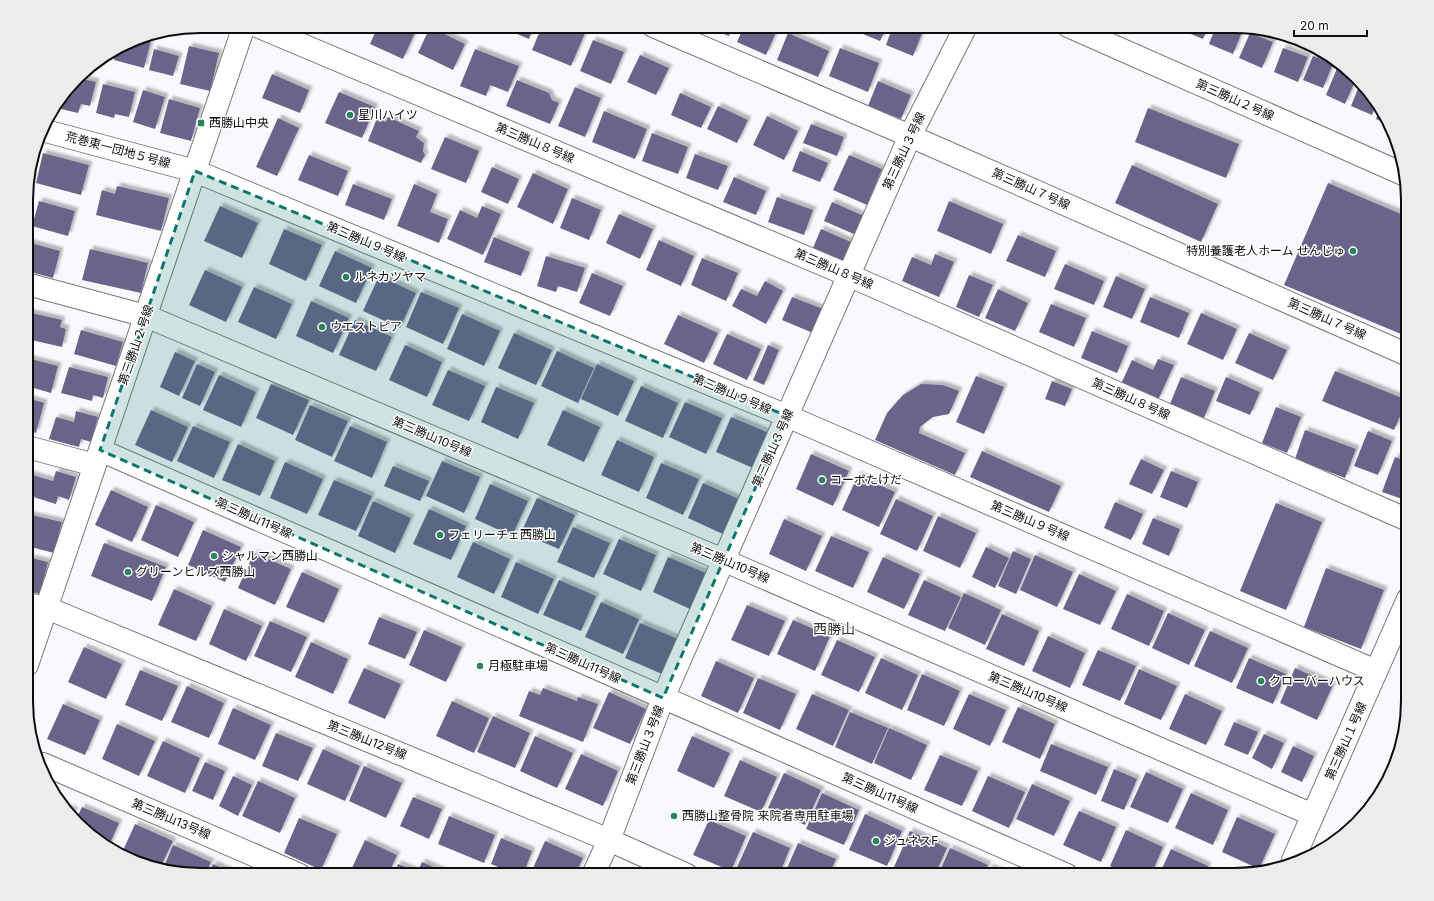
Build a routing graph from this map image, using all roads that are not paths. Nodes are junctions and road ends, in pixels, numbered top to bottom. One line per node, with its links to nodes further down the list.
1 (242, 33): 8 (street, 第三勝山２号線)
2 (274, 33): 10 (street, 第三勝山８号線)
3 (669, 33): 7 (street, 第三勝山７号線)
4 (962, 33): 7 (street, 第三勝山３号線)
5 (1084, 33): 9 (street, 第三勝山２号線)
6 (48, 132): 8 (street, 荒巻東一団地５号線)
7 (910, 136): 10 (street, 第三勝山３号線); 13 (street, 第三勝山７号線)
8 (195, 171): 12 (street, 第三勝山２号線); 14 (street, 第三勝山９号線)
9 (1399, 172)
10 (848, 275): 14 (street, 第三勝山３号線); 17 (street, 第三勝山８号線)
11 (33, 285): 12 (street, 第三勝山10号線)
12 (146, 316): 16 (street, 第三勝山２号線); 18 (street, 第三勝山10号線)
13 (1401, 352)
14 (787, 416): 18 (street, 第三勝山３号線); 22 (street, 第三勝山９号線)
15 (33, 448): 16 (street, 第三勝山11号線)
16 (98, 458): 19 (street, 第三勝山２号線); 23 (street, 第三勝山11号線)
17 (1401, 517)
18 (723, 560): 23 (street, 第三勝山３号線); 25 (street, 第三勝山10号線)
19 (37, 606): 21 (street, 第三勝山２号線); 26 (street, 第三勝山12号線)
20 (1401, 615): 22 (street, 第三勝山１号線)
21 (33, 632)
22 (1376, 671): 25 (street, 第三勝山１号線)
23 (663, 698): 26 (street, 第三勝山３号線); 31 (street, 第三勝山11号線)
24 (46, 765): 28 (street, 第三勝山13号線)
25 (1313, 815): 27 (street, 第三勝山１号線)
26 (609, 840): 29 (street, 第三勝山３号線); 30 (street, 第三勝山12号線)
27 (1295, 856)
28 (284, 868)
29 (596, 868)
30 (671, 868)
31 (1051, 868)

